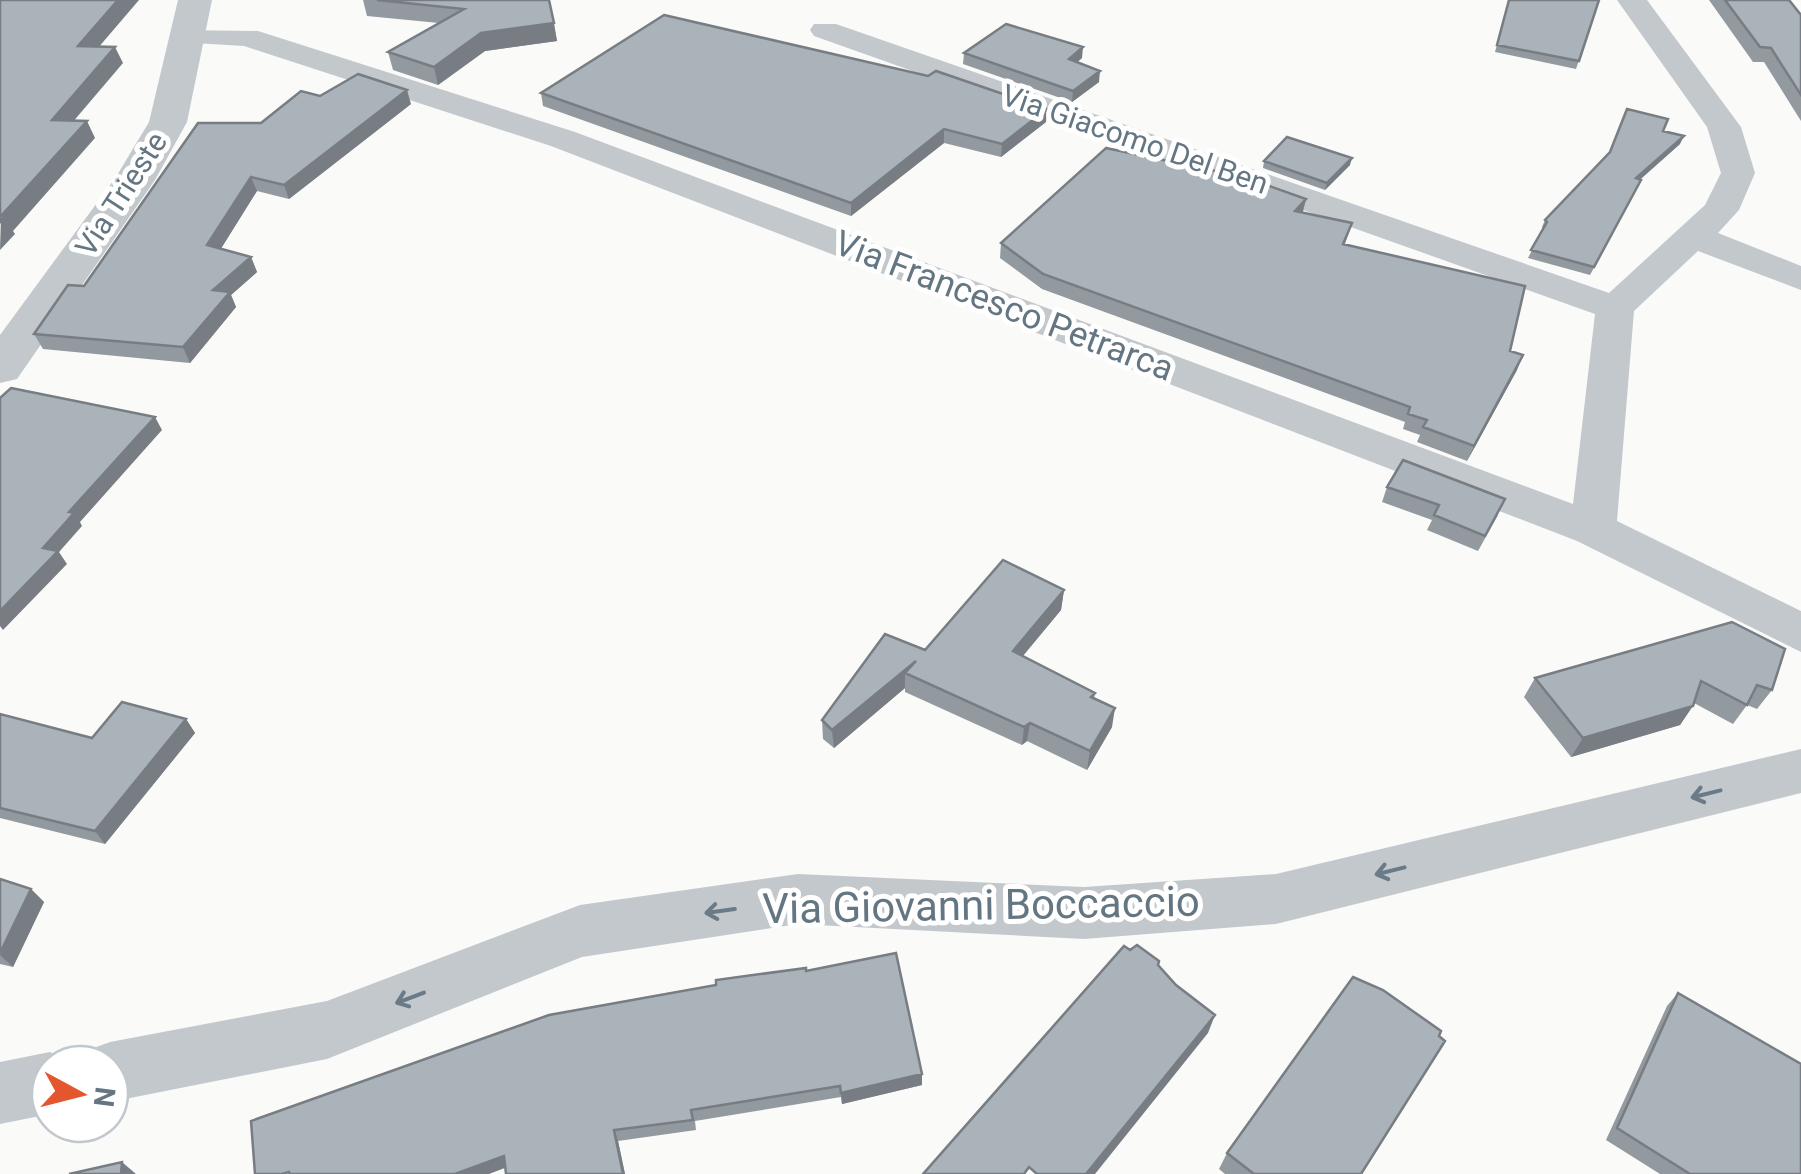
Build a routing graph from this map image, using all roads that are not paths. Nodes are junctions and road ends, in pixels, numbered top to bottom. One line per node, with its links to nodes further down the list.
1 (1632, 0): 4 (street)
2 (192, 18): 7 (street, Via Trieste); 8 (street, Via Francesco Petrarca)
3 (825, 30): 6 (street, Via Giacomo Del Ben)
4 (1694, 236): 5 (street); 6 (street)
5 (1801, 279)
6 (1615, 308): 8 (street)
7 (0, 368)
8 (1593, 529): 9 (street, Via Francesco Petrarca)
9 (1801, 633)
10 (1801, 771): 11 (street, Via Giovanni Boccaccio, one-way to 11)
11 (130, 1068)

